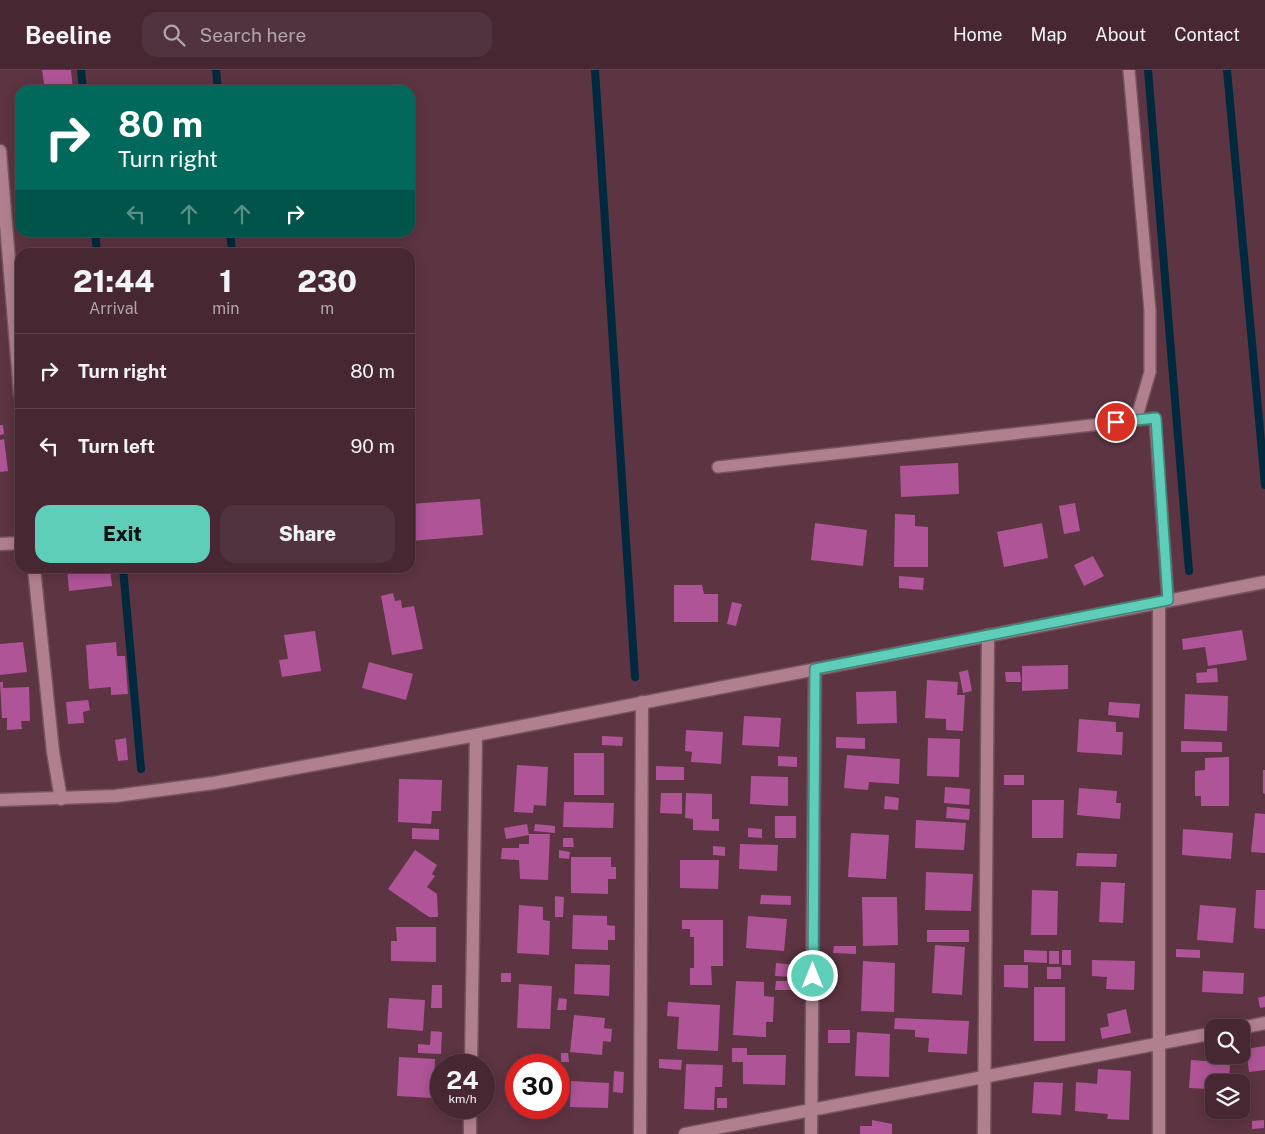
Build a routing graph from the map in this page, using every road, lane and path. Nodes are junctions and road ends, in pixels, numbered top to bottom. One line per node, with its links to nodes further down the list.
1 (1128, 70): 4 (lane)
2 (0, 151): 3 (street)
3 (15, 333)
4 (1136, 420): 5 (lane); 10 (lane)
5 (718, 467)
6 (15, 543): 7 (street)
7 (0, 544)
8 (35, 573): 15 (street)
9 (1265, 582): 10 (street)
10 (1164, 601): 11 (street); 20 (street)
11 (988, 635): 12 (street); 22 (street)
12 (815, 669): 13 (street); 23 (street)
13 (642, 702): 14 (street); 26 (street)
14 (476, 735): 15 (street); 21 (street)
15 (62, 799): 16 (street)
16 (0, 800)
17 (1265, 1023): 18 (street)
18 (1250, 1026)
19 (1205, 1034): 20 (street)
20 (1160, 1042): 22 (street); 30 (street)
21 (471, 1054)
22 (986, 1075): 23 (street); 29 (street)
23 (812, 1111): 27 (street); 28 (street)
24 (470, 1119): 25 (street)
25 (470, 1134)
26 (640, 1134)
27 (685, 1134)
28 (811, 1134)
29 (984, 1134)
30 (1159, 1134)

